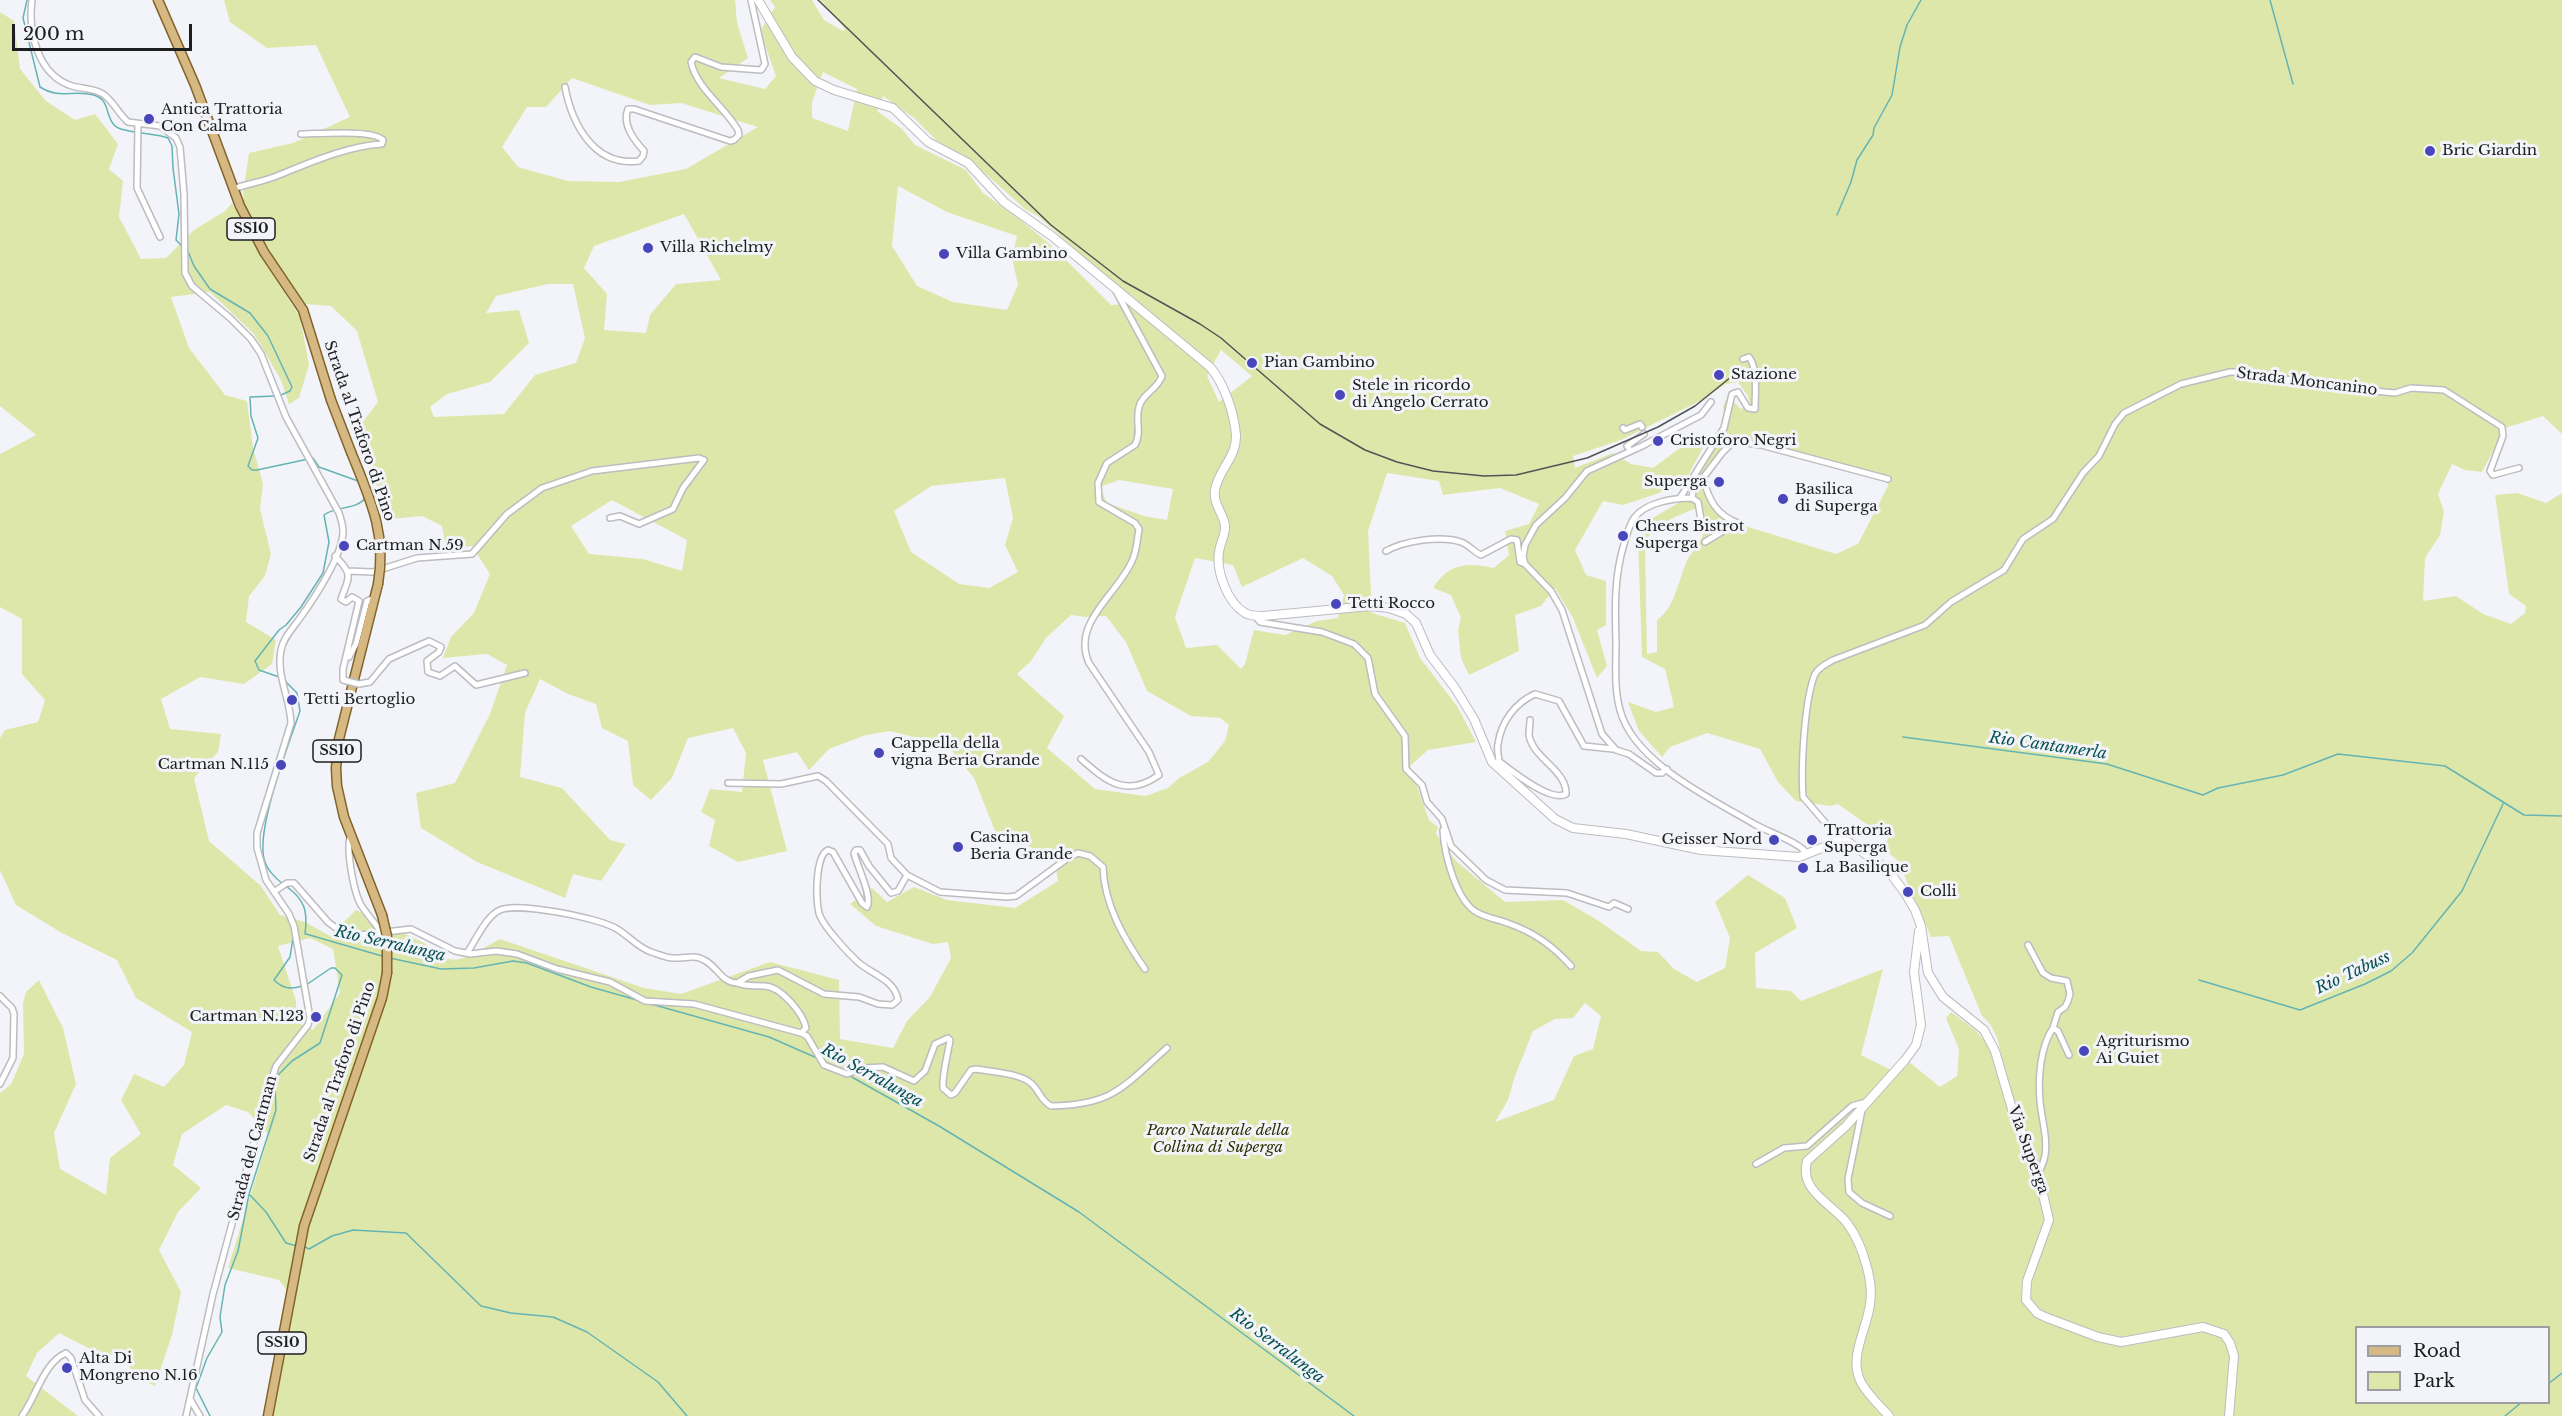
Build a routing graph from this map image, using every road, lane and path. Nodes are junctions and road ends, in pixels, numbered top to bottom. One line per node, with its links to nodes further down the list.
1 (32, 0): 6 (street)
2 (158, 0): 8 (main road, Strada al Traforo di Pino / SS10)
3 (750, 0): 5 (street)
4 (758, 0): 10 (street)
5 (565, 87)
6 (138, 125): 9 (street); 28 (street, Strada del Cartman)
7 (301, 134): 8 (street)
8 (233, 189): 31 (main road, Strada al Traforo di Pino / SS10, bridge)
9 (160, 237)
10 (1115, 290): 32 (street); 37 (street)
11 (1743, 359): 21 (street)
12 (1711, 402): 16 (street)
13 (1642, 427): 14 (street)
14 (1623, 428)
15 (1644, 434): 16 (street)
16 (1630, 451): 29 (street)
17 (2519, 468): 43 (street, Strada Moncanino)
18 (1703, 478): 19 (street); 20 (street); 22 (street)
19 (1888, 479)
20 (1693, 495): 21 (street); 23 (street)
21 (1680, 498): 39 (street)
22 (1709, 500): 23 (street); 26 (street)
23 (1699, 506): 25 (street)
24 (610, 518): 30 (street)
25 (1701, 520)
26 (1704, 542)
27 (1386, 551): 29 (street)
28 (336, 556): 30 (street); 46 (street, Strada del Cartman)
29 (1525, 564): 36 (street)
30 (348, 571): 33 (street)
31 (375, 598): 33 (street); 42 (main road, Strada al Traforo di Pino / SS10)
32 (1255, 616): 38 (street); 41 (street)
33 (343, 669): 34 (street, bridge)
34 (525, 673)
35 (1530, 720): 38 (street)
36 (1616, 750): 38 (street); 39 (street)
37 (1081, 759)
38 (1499, 765): 44 (street)
39 (1667, 769): 44 (street)
40 (728, 783): 45 (street)
41 (1442, 819): 47 (street); 52 (street)
42 (351, 835): 49 (street); 71 (main road, Strada al Traforo di Pino / SS10, bridge)
43 (1837, 842): 44 (street); 48 (street, Via Superga)
44 (1806, 854)
45 (907, 875): 53 (street); 54 (street)
46 (275, 891): 49 (street); 66 (street, Strada del Cartman)
47 (1628, 909)
48 (1921, 926): 61 (street); 64 (street, Via Superga)
49 (378, 932): 51 (street)
50 (2028, 945): 56 (street)
51 (467, 953): 54 (street); 57 (street)
52 (1570, 966)
53 (1145, 969)
54 (737, 983): 57 (street)
55 (0, 996): 60 (street)
56 (2053, 1028): 59 (street); 64 (street)
57 (801, 1033): 58 (street)
58 (1167, 1048)
59 (2069, 1055)
60 (0, 1084)
61 (1869, 1101): 62 (street); 63 (street)
62 (1862, 1108): 65 (street); 72 (street)
63 (1756, 1164)
64 (2038, 1173): 73 (street, Via Superga)
65 (1890, 1216)
66 (190, 1399): 69 (street, Strada del Cartman); 70 (street)
67 (22, 1416): 68 (street)
68 (99, 1416)
69 (186, 1416)
70 (200, 1416)
71 (268, 1416)
72 (1889, 1416)
73 (2229, 1416)

